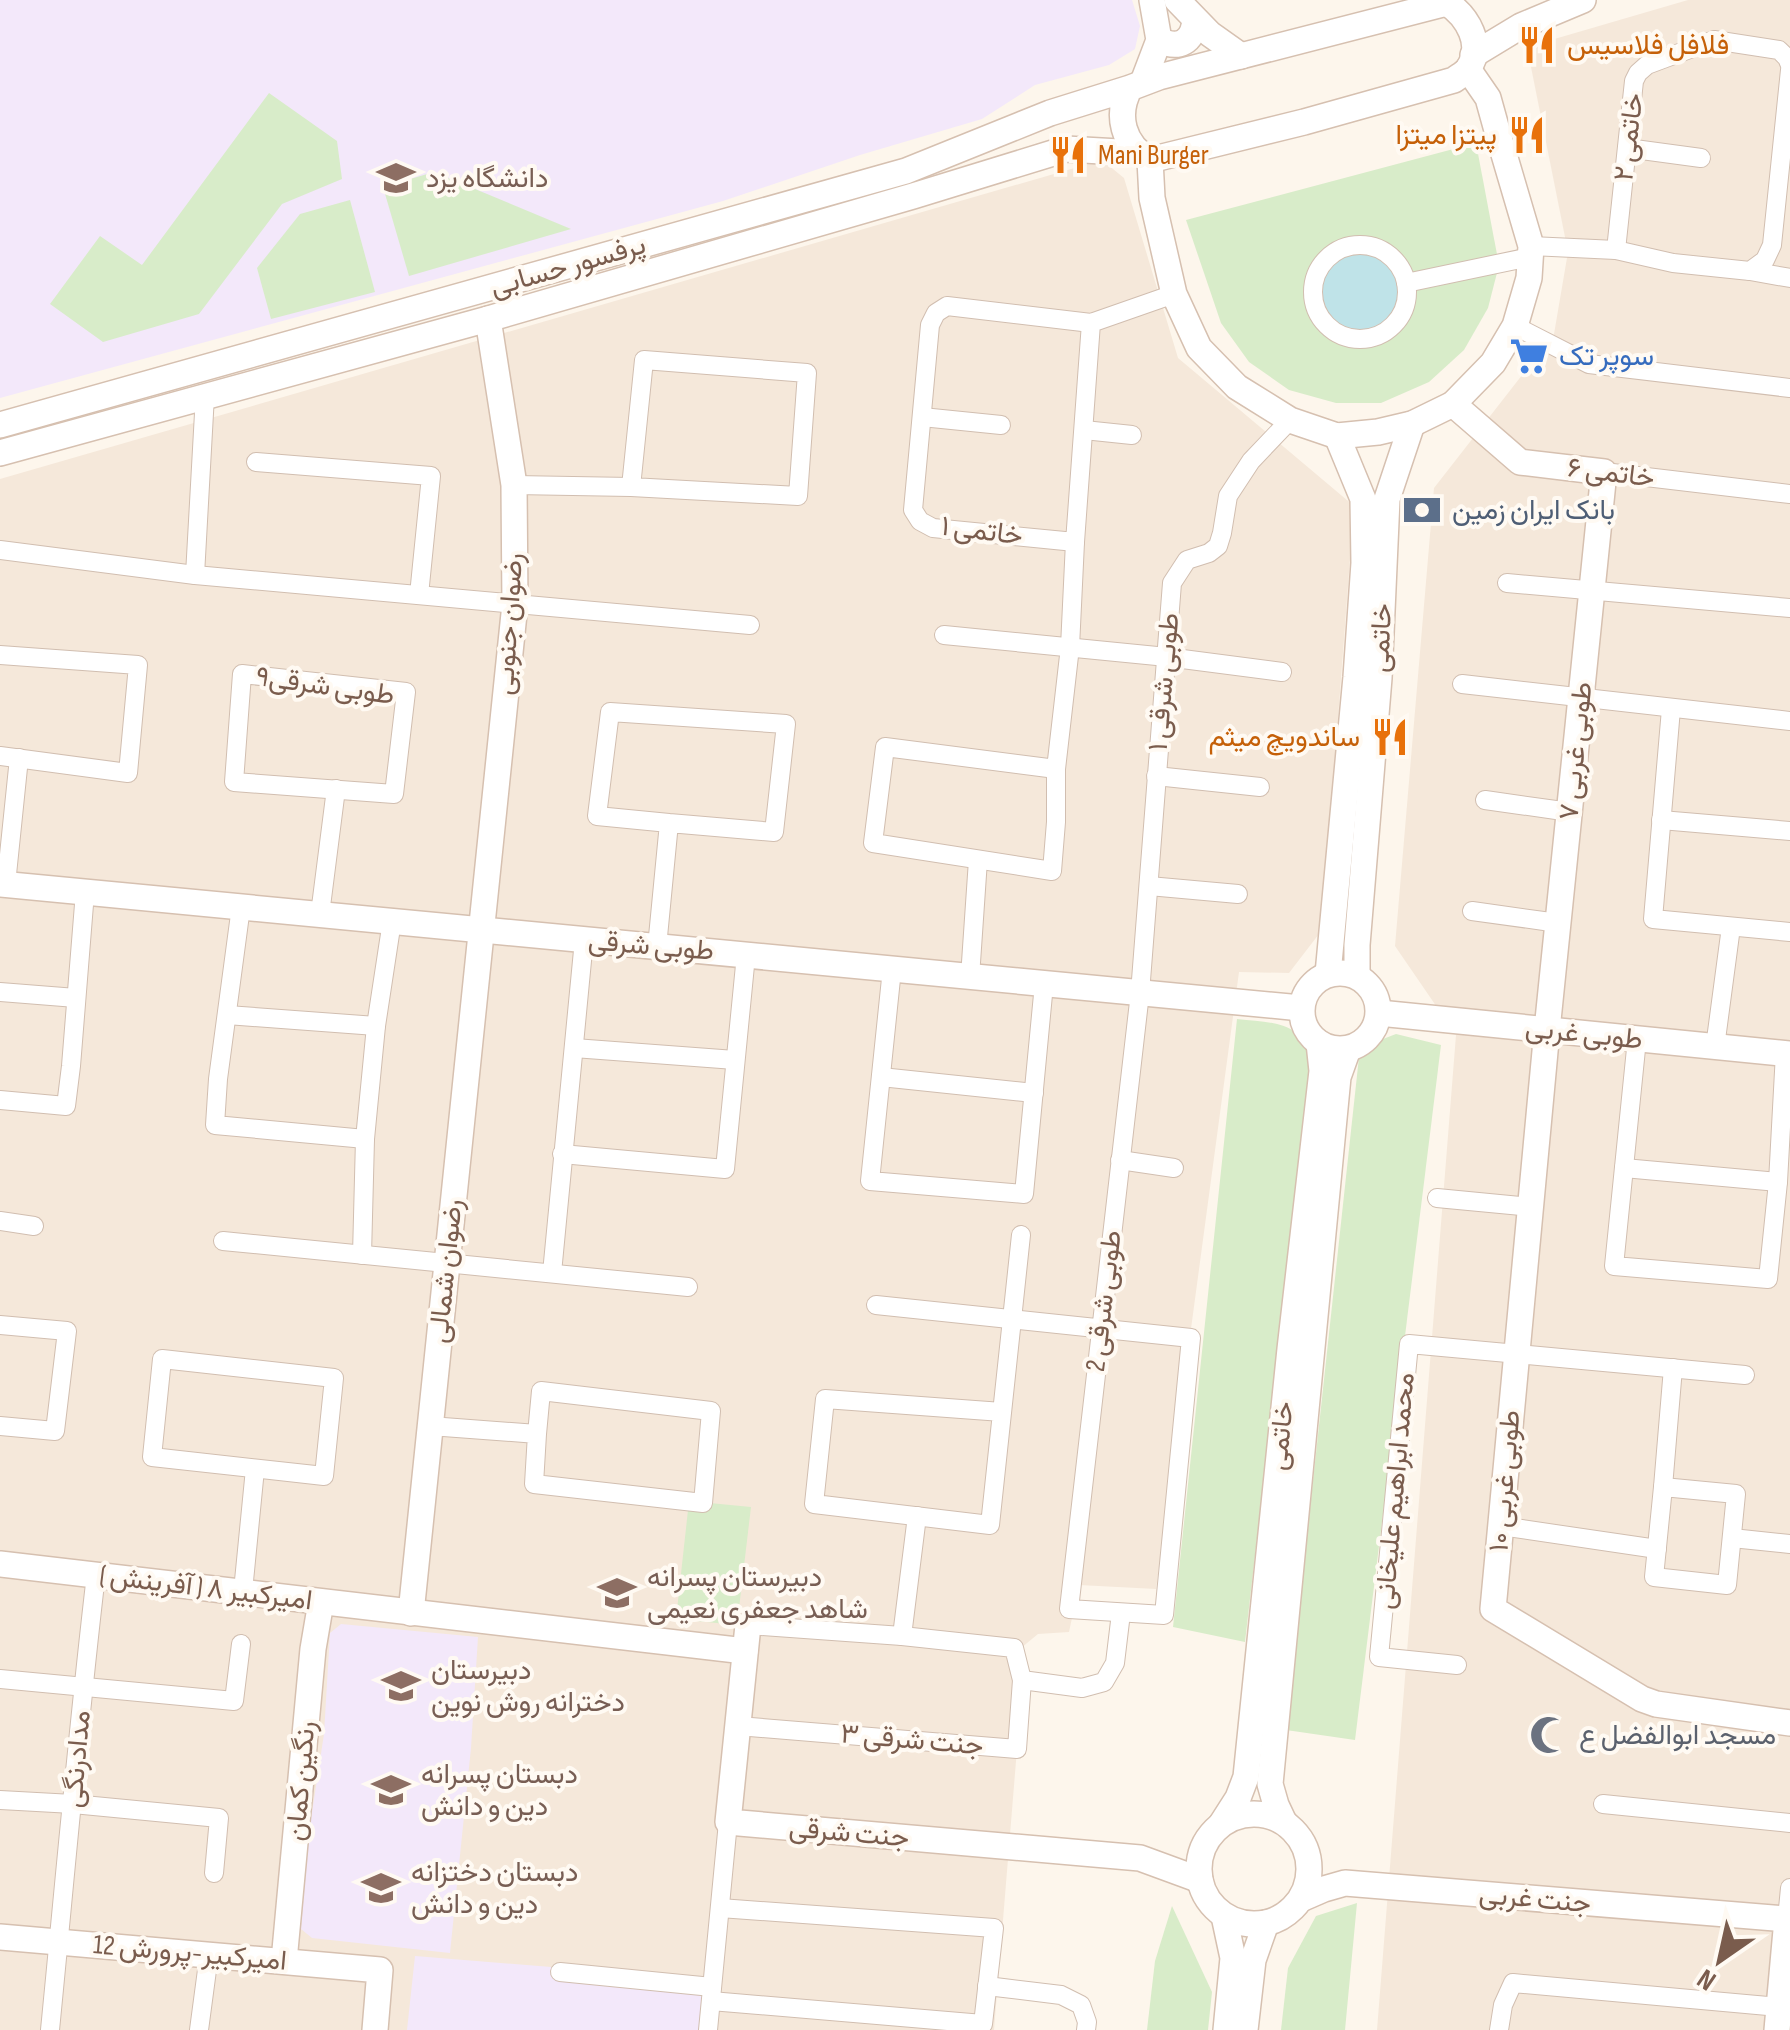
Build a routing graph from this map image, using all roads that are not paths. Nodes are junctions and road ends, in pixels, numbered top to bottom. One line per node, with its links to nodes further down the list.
1 (1152, 0): 6 (main road)
2 (1177, 0): 5 (main road)
3 (1583, 0): 8 (main road, پرفسور حسابی)
4 (1453, 1): 7 (main road, پرفسور حسابی); 8 (main road)
5 (1195, 20): 6 (main road); 7 (main road)
6 (1159, 40): 10 (main road)
7 (1241, 56): 10 (main road, پرفسور حسابی)
8 (1471, 62): 12 (main road, پرفسور حسابی); 15 (main road)
9 (1790, 68): 11 (street, خاتمی ۲); 16 (street, خاتمی ۲)
10 (1136, 85): 12 (main road); 29 (main road, پرفسور حسابی)
11 (1627, 148): 13 (street); 14 (street, خاتمی ۲)
12 (1143, 156): 19 (main road); 20 (main road, پرفسور حسابی)
13 (1700, 158)
14 (1616, 250): 15 (street); 16 (street)
15 (1530, 251): 18 (street); 22 (main road)
16 (1750, 270): 17 (street)
17 (1790, 278)
18 (1406, 283): 18 (street)
19 (1174, 294): 21 (street, خاتمی ۱); 27 (main road)
20 (488, 320): 24 (main road, پرفسور حسابی); 37 (main road, رضوان جنوبی)
21 (1091, 322): 26 (street, خاتمی ۱); 31 (street)
22 (1515, 326): 23 (street); 25 (main road)
23 (1790, 388)
24 (205, 396): 34 (main road, پرفسور حسابی); 42 (street)
25 (1453, 404): 28 (main road); 36 (main road, خاتمی ۶)
26 (922, 417): 30 (street); 40 (street, خاتمی ۱)
27 (1290, 420): 33 (main road); 52 (street, طوبی شرقی ۱)
28 (1412, 424): 33 (main road); 88 (main road, خاتمی)
29 (0, 425)
30 (1001, 426)
31 (1084, 430): 32 (street); 40 (street)
32 (1132, 435)
33 (1338, 436): 86 (main road, خاتمی)
34 (0, 452)
35 (256, 462): 45 (street)
36 (1604, 472): 39 (street, خاتمی ۶); 44 (main road, طوبی غربی ۷)
37 (514, 485): 38 (street); 46 (main road, رضوان جنوبی)
38 (631, 487): 38 (street)
39 (1790, 494)
40 (1075, 542): 50 (street)
41 (0, 550): 42 (street)
42 (195, 575): 45 (street)
43 (1507, 583): 44 (street)
44 (1592, 590): 47 (street); 55 (main road, طوبی غربی ۷)
45 (420, 595): 46 (street)
46 (515, 604): 48 (street); 80 (main road, رضوان جنوبی)
47 (1790, 608)
48 (750, 624)
49 (944, 635): 50 (street)
50 (1070, 648): 52 (street); 60 (street)
51 (0, 656): 59 (street)
52 (1167, 657): 53 (street); 61 (street, طوبی شرقی ۱)
53 (1282, 672)
54 (1462, 684): 55 (street)
55 (1581, 698): 56 (street); 65 (main road, طوبی غربی ۷)
56 (1672, 708): 57 (street); 66 (street)
57 (1790, 721)
58 (0, 756): 59 (street)
59 (20, 758): 70 (street)
60 (1056, 769): 69 (street); 69 (street)
61 (1156, 776): 62 (street); 71 (street, طوبی شرقی ۱)
62 (1260, 787)
63 (336, 790): 63 (street, طوبی شرقی۹); 76 (street)
64 (1484, 800): 65 (street)
65 (1570, 812): 78 (main road, طوبی غربی ۷)
66 (1661, 820): 68 (street); 79 (street)
67 (670, 823): 67 (street); 83 (street)
68 (1790, 831)
69 (978, 860): 87 (street)
70 (3, 884): 72 (main road, طوبی شرقی)
71 (1149, 886): 73 (street); 91 (street, طوبی شرقی ۱)
72 (84, 892): 74 (main road, طوبی شرقی); 92 (street)
73 (1238, 894)
74 (240, 907): 76 (main road, طوبی شرقی); 95 (street)
75 (1472, 911): 78 (street)
76 (320, 914): 77 (main road, طوبی شرقی)
77 (392, 921): 80 (main road, طوبی شرقی); 96 (street)
78 (1558, 923): 97 (main road, طوبی غربی ۷)
79 (1732, 927): 81 (street); 100 (street)
80 (480, 930): 82 (main road, طوبی شرقی); 122 (main road, رضوان شمالی)
81 (1790, 932)
82 (584, 940): 83 (main road, طوبی شرقی); 101 (street)
83 (657, 946): 84 (main road, طوبی شرقی)
84 (746, 955): 85 (main road, طوبی شرقی); 104 (street)
85 (892, 969): 87 (main road, طوبی شرقی); 105 (street)
86 (1328, 974): 88 (main road); 93 (main road)
87 (970, 976): 89 (main road, طوبی شرقی)
88 (1357, 976): 94 (main road)
89 (1044, 984): 91 (main road, طوبی شرقی); 106 (street)
90 (0, 992): 92 (street)
91 (1140, 993): 93 (main road, طوبی شرقی); 110 (street, طوبی شرقی 2)
92 (76, 998): 107 (street)
93 (1302, 1008): 99 (main road)
94 (1379, 1013): 97 (main road, طوبی غربی); 102 (main road)
95 (227, 1016): 96 (street); 108 (street)
96 (376, 1026): 108 (street)
97 (1548, 1030): 98 (main road, طوبی غربی); 115 (main road, طوبی غربی ۱۰)
98 (1638, 1039): 100 (main road, طوبی غربی); 112 (street)
99 (1320, 1043): 102 (main road); 165 (main road, خاتمی)
100 (1716, 1046): 103 (main road, طوبی غربی)
101 (574, 1048): 104 (street); 109 (street)
102 (1348, 1048): 164 (main road, خاتمی)
103 (1788, 1054): 113 (street)
104 (735, 1060): 109 (street)
105 (881, 1077): 106 (street); 106 (street)
106 (1034, 1093)
107 (0, 1100)
108 (365, 1139): 121 (street)
109 (562, 1154): 123 (street)
110 (1120, 1160): 111 (street); 128 (street, طوبی شرقی 2)
111 (1174, 1168)
112 (1624, 1168): 113 (street); 117 (street)
113 (1778, 1182): 117 (street)
114 (1437, 1198): 115 (street)
115 (1531, 1208): 129 (main road, طوبی غربی ۱۰)
116 (0, 1221): 118 (street)
117 (1782, 1224)
118 (34, 1226)
119 (1021, 1236): 126 (street)
120 (222, 1241): 121 (street)
121 (362, 1255): 122 (street)
122 (446, 1263): 123 (street); 134 (main road, رضوان شمالی)
123 (552, 1274): 124 (street)
124 (688, 1286)
125 (876, 1305): 126 (street)
126 (1013, 1320): 128 (street); 132 (street)
127 (0, 1325): 133 (street)
128 (1100, 1329): 148 (street, طوبی شرقی 2); 148 (street)
129 (1517, 1353): 130 (street, محمد ابراهیم علیخانی); 139 (main road, طوبی غربی ۱۰); 153 (street, محمد ابراهیم علیخانی)
130 (1672, 1368): 131 (street, محمد ابراهیم علیخانی); 137 (street)
131 (1745, 1374)
132 (1002, 1412): 138 (street); 138 (street)
133 (0, 1426)
134 (430, 1426): 135 (street); 147 (main road, رضوان شمالی)
135 (537, 1434): 135 (street)
136 (255, 1469): 136 (street); 145 (street)
137 (1663, 1487): 140 (street); 142 (street)
138 (917, 1516): 150 (street)
139 (1501, 1526): 142 (street); 157 (main road, طوبی غربی ۱۰)
140 (1732, 1538): 141 (street); 142 (street)
141 (1790, 1544)
142 (1656, 1549)
143 (0, 1564): 144 (main road, امیرکبیر ۸ ( آفرینش ))
144 (96, 1576): 145 (main road, امیرکبیر ۸ ( آفرینش )); 156 (street, مدادرنگی)
145 (243, 1591): 146 (main road, امیرکبیر ۸ ( آفرینش ))
146 (321, 1602): 147 (main road, امیرکبیر ۸ ( آفرینش )); 179 (main road, رنگین کمان)
147 (411, 1613): 152 (main road)
148 (1120, 1613): 155 (street)
149 (748, 1624): 150 (street); 152 (main road)
150 (902, 1636): 155 (street)
151 (242, 1644): 156 (street)
152 (745, 1651): 158 (main road)
153 (1457, 1665)
154 (0, 1679): 156 (street)
155 (1022, 1680): 158 (street, جنت شرقی ۳)
156 (82, 1687): 160 (street, مدادرنگی)
157 (1790, 1723)
158 (738, 1726): 162 (main road)
159 (0, 1800): 160 (street)
160 (73, 1804): 167 (street); 177 (street, مدادرنگی)
161 (1603, 1804): 163 (street)
162 (728, 1822): 166 (main road, جنت شرقی); 172 (street)
163 (1790, 1822)
164 (1292, 1830): 165 (main road); 169 (main road, جنت غربی); 171 (main road)
165 (1215, 1831): 166 (main road); 168 (main road)
166 (1140, 1858): 168 (main road)
167 (214, 1873)
168 (1200, 1880): 173 (main road)
169 (1360, 1885): 171 (main road); 174 (main road, جنت غربی)
170 (1790, 1888): 174 (street)
171 (1301, 1900): 175 (main road)
172 (720, 1908): 181 (street); 182 (street)
173 (1224, 1916): 175 (main road); 189 (main road)
174 (1787, 1919): 183 (main road)
175 (1266, 1924): 190 (main road)
176 (0, 1937): 177 (main road, 12 امیرکبیر-پرورش)
177 (58, 1942): 178 (main road, 12 امیرکبیر-پرورش); 184 (street, مدادرنگی)
178 (209, 1955): 179 (main road, 12 امیرکبیر-پرورش); 185 (street)
179 (284, 1961): 186 (main road, 12 امیرکبیر-پرورش)
180 (560, 1972): 182 (street)
181 (987, 1986): 182 (street); 188 (street)
182 (712, 1994): 187 (street)
183 (1778, 2018): 191 (street)
184 (50, 2030)
185 (200, 2030)
186 (375, 2030)
187 (708, 2030)
188 (1086, 2030)
189 (1226, 2030)
190 (1246, 2030)
191 (1499, 2030)

